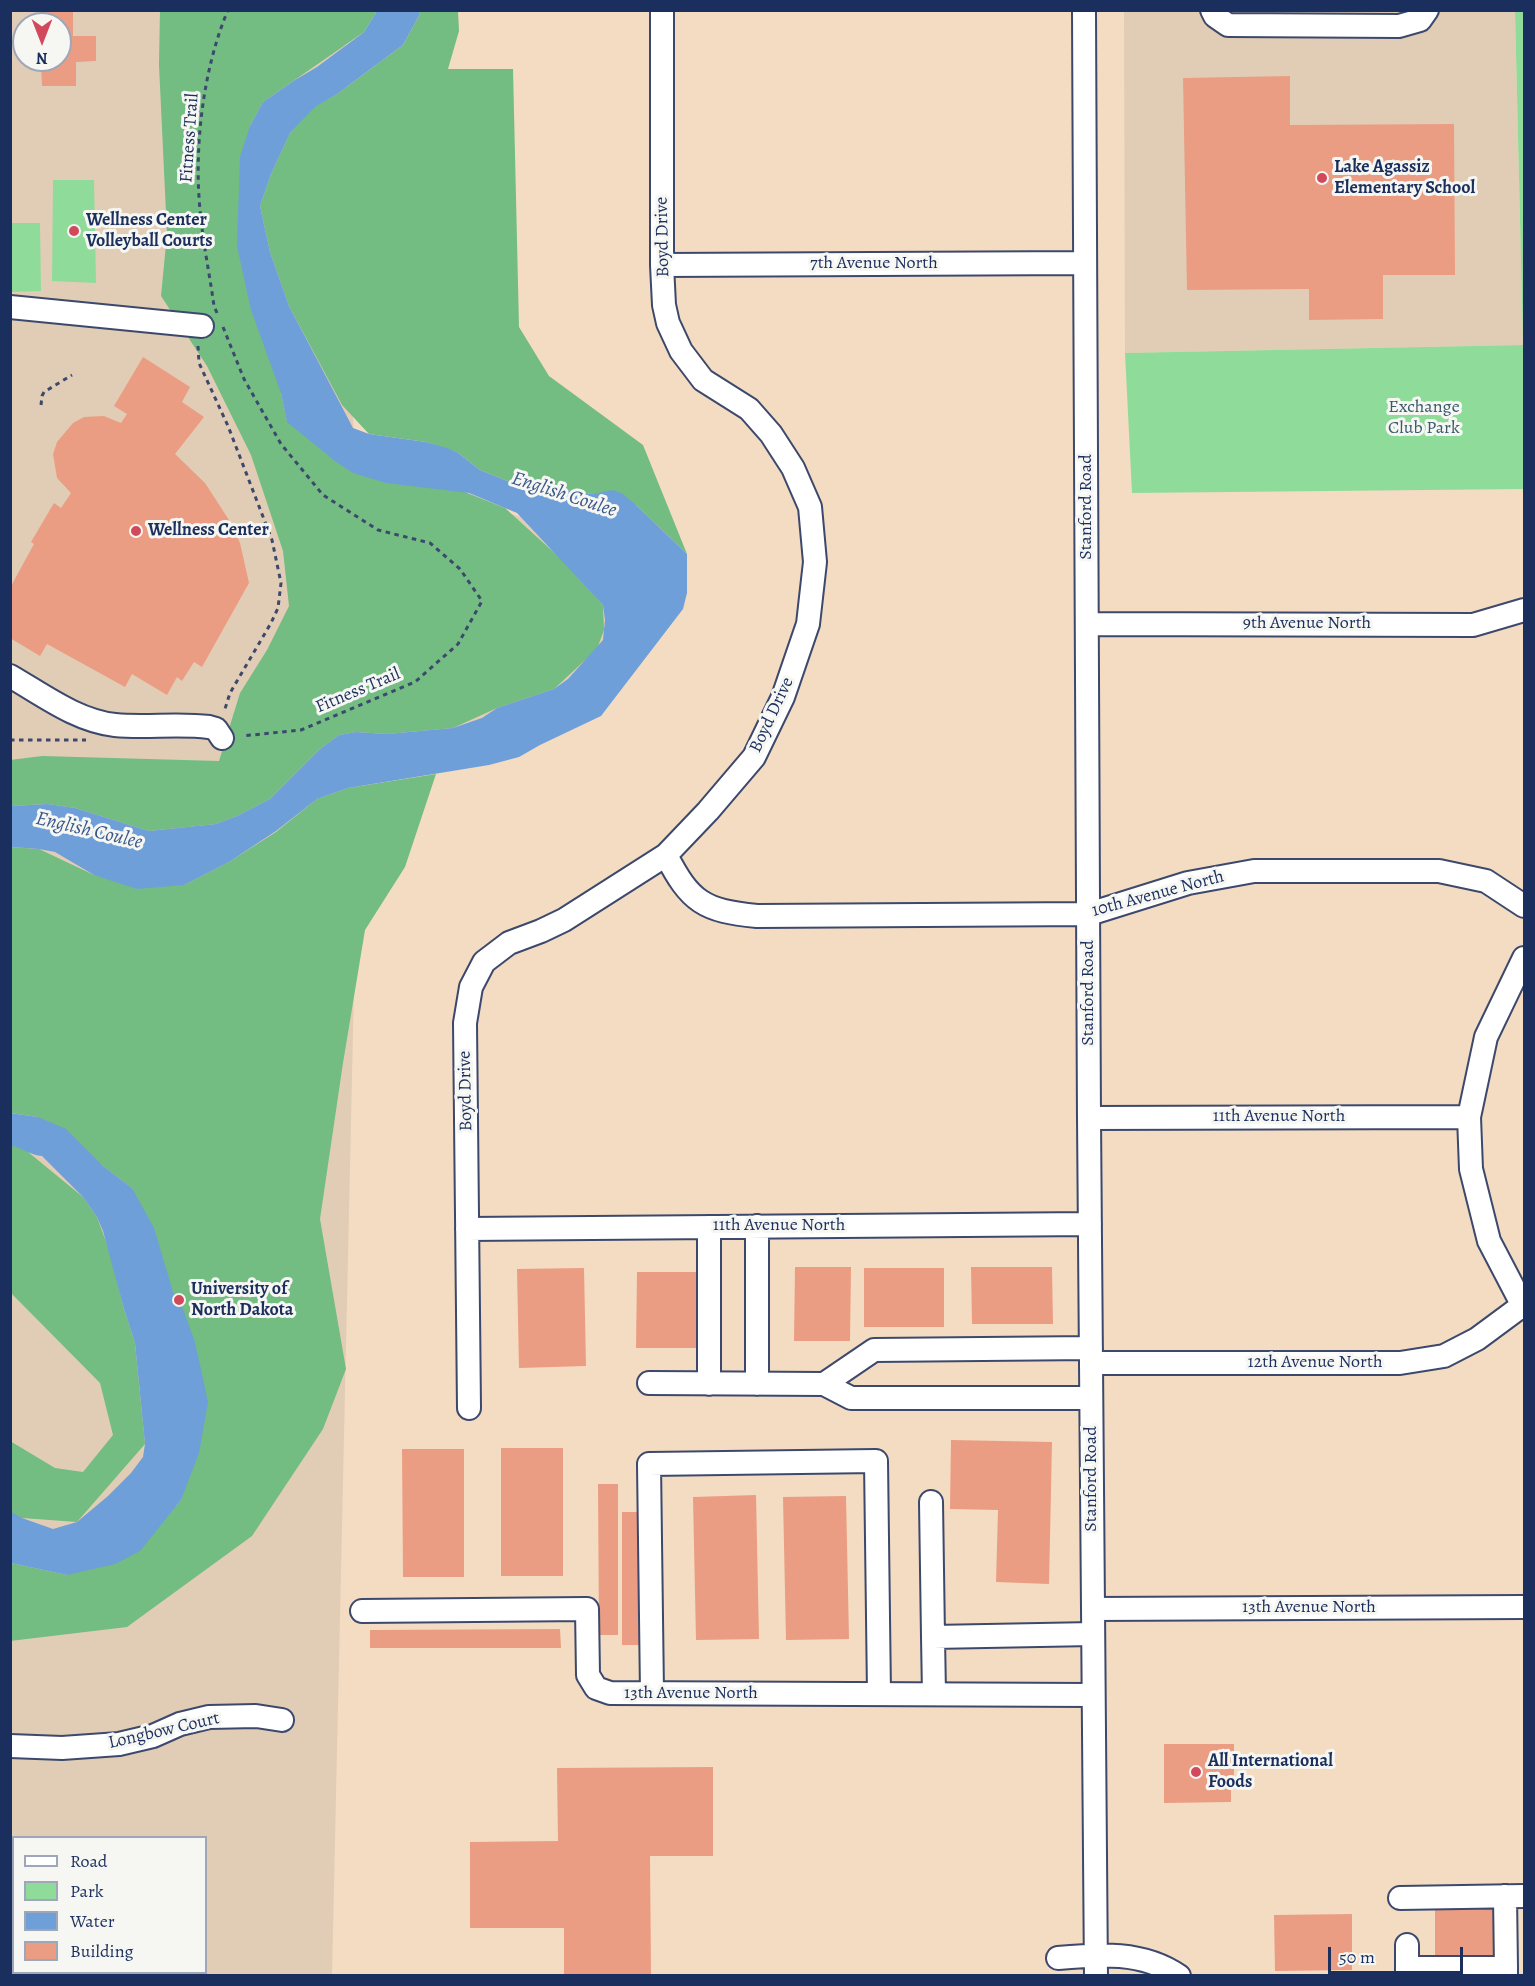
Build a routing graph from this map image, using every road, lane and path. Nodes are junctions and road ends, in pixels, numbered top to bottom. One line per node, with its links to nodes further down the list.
1 (228, 10): 8 (path, Fitness Trail)
2 (662, 10): 7 (street, Boyd Drive)
3 (1084, 10): 6 (street, Stanford Road)
4 (1212, 10): 5 (street)
5 (1427, 10)
6 (1085, 263): 7 (street, 7th Avenue North); 14 (street, Stanford Road)
7 (663, 265): 19 (street, Boyd Drive)
8 (214, 306): 10 (path, Fitness Trail); 10 (path, Fitness Trail)
9 (10, 308): 10 (street)
10 (214, 323): 16 (path, Fitness Trail); 16 (path, Fitness Trail)
11 (72, 375): 12 (path)
12 (41, 405)
13 (1524, 610): 14 (street, 9th Avenue North)
14 (1088, 624): 21 (street, Stanford Road)
15 (10, 676): 16 (street)
16 (222, 738)
17 (10, 740): 18 (path)
18 (96, 740)
19 (666, 855): 21 (street, 10th Avenue North); 28 (street, Boyd Drive)
20 (1524, 906): 21 (street, 10th Avenue North)
21 (1089, 914): 24 (street, Stanford Road)
22 (1524, 958): 23 (street)
23 (1468, 1117): 24 (street, 11th Avenue North); 29 (street)
24 (1089, 1118): 25 (street, Stanford Road)
25 (1090, 1224): 27 (street, 11th Avenue North); 30 (street, Stanford Road)
26 (709, 1227): 27 (street, 11th Avenue North); 28 (street, 11th Avenue North); 32 (street)
27 (757, 1227): 33 (street)
28 (468, 1228): 36 (street, Boyd Drive)
29 (1524, 1306): 30 (street, 12th Avenue North)
30 (1091, 1356): 34 (street, 12th Avenue North); 35 (street, Stanford Road)
31 (650, 1383): 32 (street)
32 (709, 1384): 33 (street)
33 (757, 1384): 34 (street)
34 (824, 1384): 35 (street)
35 (1091, 1398): 39 (street, Stanford Road)
36 (469, 1408)
37 (931, 1502): 42 (street)
38 (1524, 1607): 39 (street, 13th Avenue North)
39 (1093, 1609): 41 (street, Stanford Road)
40 (362, 1611): 43 (street, 13th Avenue North)
41 (1093, 1634): 42 (street); 46 (street, Stanford Road)
42 (933, 1637): 45 (street)
43 (652, 1694): 44 (street, 13th Avenue North); 44 (street)
44 (879, 1694): 45 (street, 13th Avenue North)
45 (934, 1694): 46 (street, 13th Avenue North)
46 (1093, 1695): 53 (street, Stanford Road)
47 (282, 1720): 48 (street, Longbow Court)
48 (10, 1746)
49 (1515, 1896): 50 (street); 55 (street)
50 (1400, 1898)
51 (1407, 1945): 54 (street)
52 (1058, 1958): 53 (street)
53 (1096, 1965): 56 (street)
54 (1407, 1972): 55 (street)
55 (1506, 1972)
56 (1179, 1976)

